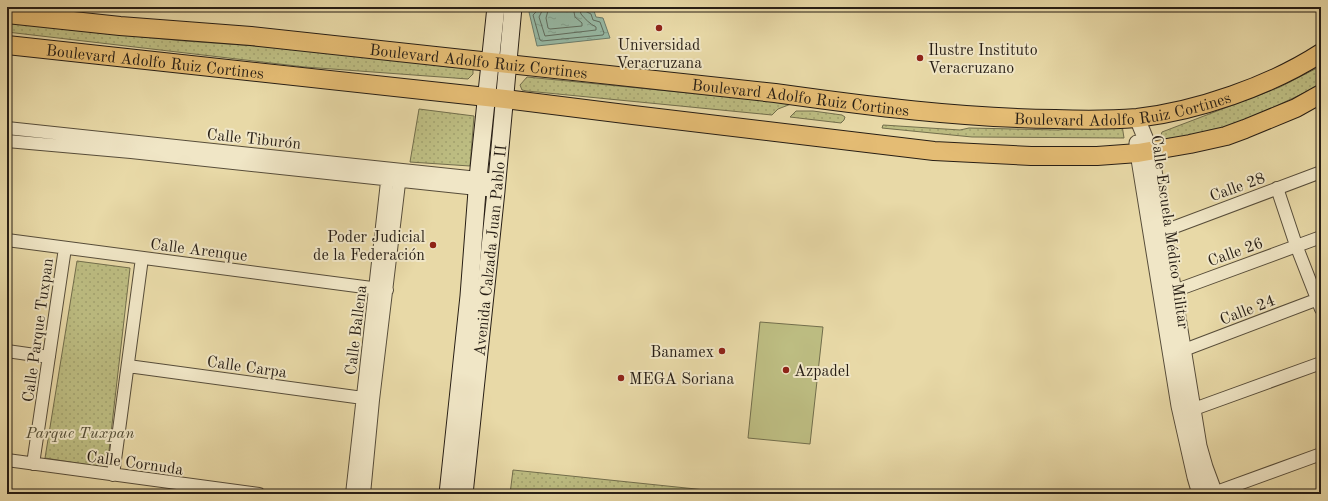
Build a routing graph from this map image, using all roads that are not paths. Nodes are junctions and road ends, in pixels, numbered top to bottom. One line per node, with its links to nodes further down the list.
1 (496, 7): 6 (main road, Avenida Calzada Juan Pablo II)
2 (513, 7): 6 (main road, Avenida Calzada Juan Pablo II)
3 (7, 14): 6 (main road, Boulevard Adolfo Ruiz Cortines)
4 (7, 45): 8 (main road, Boulevard Adolfo Ruiz Cortines)
5 (1321, 53): 9 (main road, Boulevard Adolfo Ruiz Cortines)
6 (499, 63): 8 (main road, Avenida Calzada Juan Pablo II); 9 (main road, Boulevard Adolfo Ruiz Cortines)
7 (1321, 94): 12 (main road, Boulevard Adolfo Ruiz Cortines)
8 (496, 98): 12 (main road, Boulevard Adolfo Ruiz Cortines); 16 (main road, Avenida Calzada Juan Pablo II); 17 (main road, Avenida Calzada Juan Pablo II)
9 (1137, 118): 12 (street, Calle Escuela Médico Militar)
10 (7, 128): 13 (street, Calle Tiburón)
11 (7, 141): 13 (street, Calle Tiburón)
12 (1144, 152): 19 (street, Calle Escuela Médico Militar); 26 (street, Calle Escuela Médico Militar)
13 (285, 163): 15 (street, Calle Tiburón)
14 (1321, 172): 18 (street, Calle 28)
15 (394, 176): 16 (street, Calle Tiburón); 25 (street, Calle Ballena)
16 (478, 184): 17 (street, Calle Tiburón); 33 (main road, Avenida Calzada Juan Pablo II)
17 (497, 186): 33 (main road, Avenida Calzada Juan Pablo II)
18 (1277, 188): 19 (street, Calle 28); 22 (street)
19 (1164, 231): 26 (street, Calle Escuela Médico Militar)
20 (1321, 237): 22 (street, Calle 26)
21 (7, 240): 23 (street, Calle Arenque)
22 (1296, 245): 26 (street, Calle 26); 27 (street)
23 (65, 248): 24 (street, Calle Arenque); 30 (street, Calle Parque Tuxpan)
24 (142, 258): 25 (street, Calle Arenque); 32 (street)
25 (381, 289): 34 (street, Calle Ballena); 42 (street, Calle Ballena)
26 (1168, 294): 28 (street, Calle Escuela Médico Militar); 45 (street, Calle Escuela Médico Militar)
27 (1320, 302): 28 (street, Calle 24)
28 (1184, 350): 35 (street, Calle Escuela Médico Militar)
29 (7, 351): 30 (street)
30 (49, 357): 38 (street, Calle Parque Tuxpan)
31 (1321, 363): 35 (street)
32 (128, 366): 34 (street, Calle Carpa); 39 (street)
33 (468, 384): 43 (main road, Avenida Calzada Juan Pablo II); 44 (main road, Avenida Calzada Juan Pablo II)
34 (363, 398): 41 (street, Calle Ballena)
35 (1194, 409): 45 (street, Calle Escuela Médico Militar)
36 (1321, 454): 45 (street)
37 (7, 460): 38 (street, Calle Cornuda)
38 (33, 464): 39 (street, Calle Cornuda)
39 (113, 475): 40 (street, Calle Cornuda)
40 (259, 494)
41 (352, 494)
42 (364, 494)
43 (448, 494)
44 (464, 494)
45 (1210, 494)

